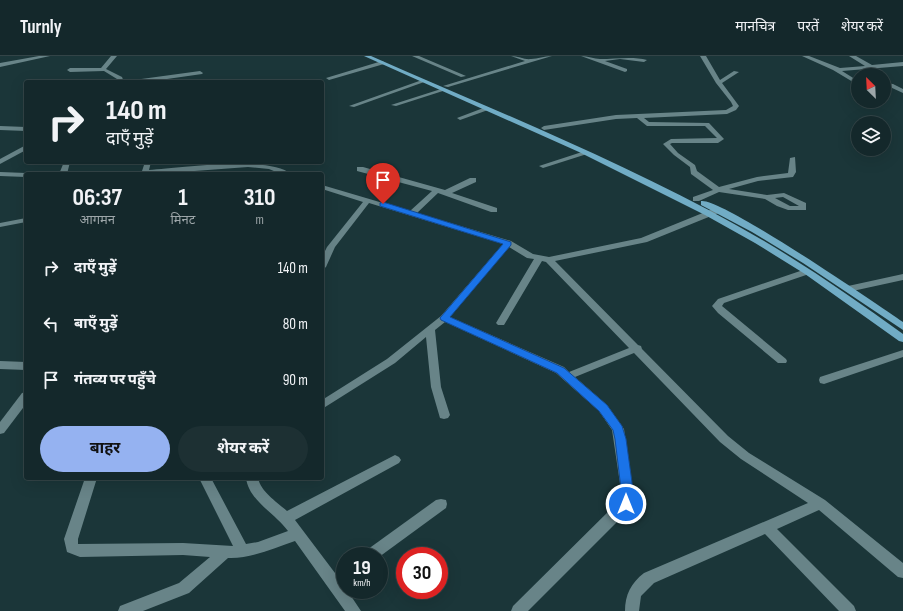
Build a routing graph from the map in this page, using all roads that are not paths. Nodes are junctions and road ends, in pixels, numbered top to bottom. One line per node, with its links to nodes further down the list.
1 (47, 56): 16 (street)
2 (114, 56): 20 (street)
3 (366, 56): 11 (main road)
4 (416, 56): 24 (street)
5 (514, 56): 14 (street)
6 (549, 56): 14 (street)
7 (584, 56): 13 (street)
8 (703, 56): 30 (street)
9 (805, 56): 18 (street)
10 (852, 56): 17 (street)
11 (379, 59): 25 (street); 29 (main road); 32 (main road)
12 (644, 60): 13 (street)
13 (598, 61): 21 (street)
14 (530, 62): 32 (street)
15 (903, 64): 17 (street)
16 (0, 65)
17 (871, 67): 18 (street)
18 (834, 69): 26 (street)
19 (70, 70): 20 (street)
20 (104, 70): 27 (street)
21 (625, 70)
22 (200, 72): 28 (street)
23 (736, 72): 30 (street)
24 (463, 76)
25 (329, 78)
26 (851, 79)
27 (120, 80)
28 (147, 80)
29 (424, 82): 32 (main road); 35 (street)
30 (718, 83): 37 (street)
31 (891, 85): 33 (street)
32 (445, 88): 34 (street); 36 (main road); 40 (main road)
33 (903, 91)
34 (394, 105)
35 (352, 106)
36 (486, 109): 38 (street); 43 (main road)
37 (638, 116): 40 (street); 58 (street)
38 (460, 118)
39 (0, 128): 41 (street)
40 (544, 128): 61 (main road)
41 (24, 129)
42 (24, 148): 45 (street)
43 (585, 152): 49 (street); 66 (main road)
44 (24, 153): 45 (street)
45 (8, 156): 47 (street)
46 (794, 158): 58 (street)
47 (0, 162)
48 (216, 165): 51 (street); 52 (street)
49 (543, 166)
50 (360, 169): 57 (street)
51 (175, 172)
52 (281, 172)
53 (0, 174): 54 (street)
54 (24, 175)
55 (473, 180): 59 (street)
56 (324, 188): 62 (street)
57 (437, 190): 59 (street); 65 (street)
58 (718, 190): 60 (street); 61 (street)
59 (446, 193): 63 (street)
60 (767, 197)
61 (696, 199): 64 (main road)
62 (368, 200): 65 (street); 71 (street)
63 (494, 210)
64 (718, 210): 66 (street); 74 (main road)
65 (412, 213): 69 (street)
66 (709, 213): 70 (street); 72 (main road)
67 (24, 220): 68 (street)
68 (0, 225)
69 (508, 244): 70 (street); 75 (street)
70 (544, 259): 76 (street); 80 (street)
71 (324, 263)
72 (806, 272): 79 (main road); 82 (street)
73 (903, 277): 74 (street)
74 (848, 289): 77 (main road)
75 (444, 318): 78 (street); 85 (street)
76 (501, 323)
77 (903, 327)
78 (430, 328): 88 (street); 89 (street)
79 (903, 339)
80 (637, 348): 85 (street); 96 (street)
81 (903, 353): 86 (street)
82 (782, 361)
83 (0, 365): 84 (street)
84 (24, 366)
85 (568, 376): 108 (street)
86 (824, 380)
87 (24, 399): 90 (street)
88 (324, 404)
89 (444, 415)
90 (0, 430)
91 (395, 460): 97 (street)
92 (90, 480): 102 (street)
93 (206, 480): 101 (street)
94 (253, 480): 97 (street)
95 (441, 504): 100 (street)
96 (820, 504): 98 (street); 103 (street)
97 (286, 518): 99 (street)
98 (767, 527): 109 (street); 110 (street)
99 (297, 534): 101 (street); 105 (street)
100 (381, 547)
101 (244, 551): 102 (street)
102 (225, 552): 106 (street)
103 (903, 572)
104 (336, 581): 105 (street)
105 (333, 583): 107 (street)
106 (124, 611)
107 (354, 611)
108 (518, 611)
109 (632, 611)
110 (849, 611)

